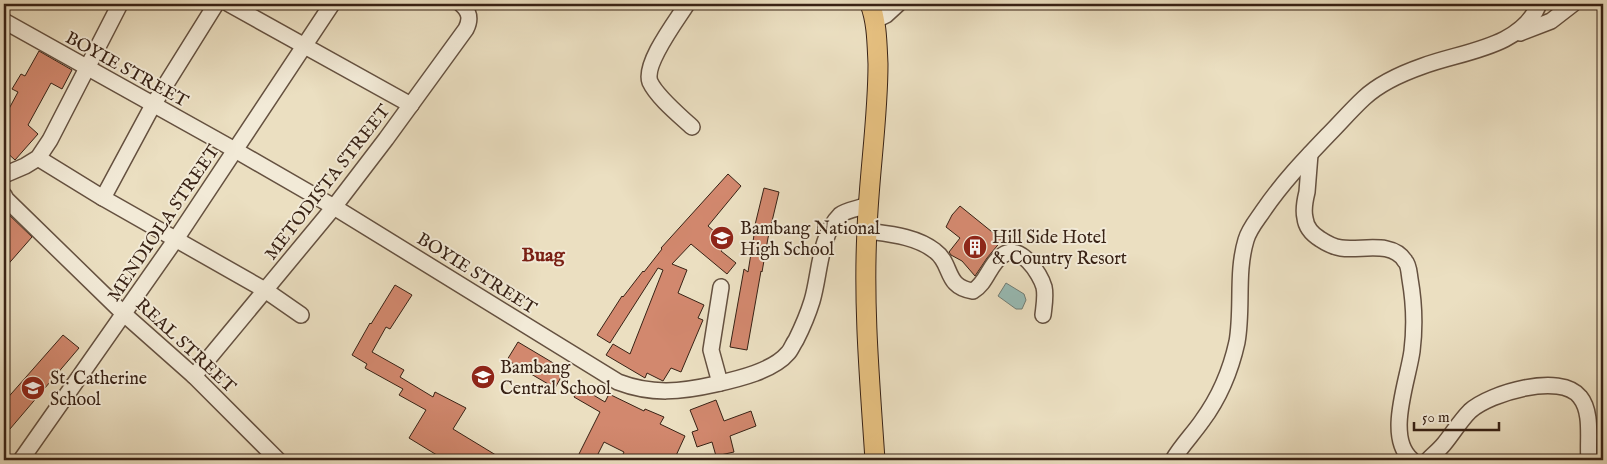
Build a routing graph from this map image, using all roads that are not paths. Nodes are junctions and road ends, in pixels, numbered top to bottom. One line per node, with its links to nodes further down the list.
1 (120, 4): 14 (street)
2 (216, 4): 15 (street)
3 (229, 4): 13 (street)
4 (332, 4): 13 (street, MENDIOLA STREET)
5 (461, 4): 16 (street, METODISTA STREET)
6 (687, 4): 17 (street)
7 (898, 4): 10 (street)
8 (1539, 4): 12 (street)
9 (1573, 4): 12 (street)
10 (872, 12): 24 (main road)
11 (4, 21): 14 (street, BOYIE STREET)
12 (1513, 36): 19 (street)
13 (305, 46): 16 (street); 18 (street, MENDIOLA STREET)
14 (87, 68): 15 (street, BOYIE STREET); 20 (street)
15 (153, 105): 18 (street, BOYIE STREET); 23 (street)
16 (411, 105): 25 (street, METODISTA STREET)
17 (692, 127)
18 (235, 150): 25 (street, BOYIE STREET); 27 (street, MENDIOLA STREET)
19 (1310, 154): 38 (street); 39 (street)
20 (38, 158): 21 (street); 23 (street)
21 (4, 175)
22 (4, 194): 30 (street, REAL STREET)
23 (103, 198): 27 (street)
24 (868, 205): 26 (main road); 34 (street, BOYIE STREET)
25 (334, 207): 29 (street, METODISTA STREET); 34 (street, BOYIE STREET)
26 (867, 231): 32 (street); 37 (main road)
27 (176, 239): 29 (street); 30 (street, MENDIOLA STREET)
28 (721, 287): 34 (street)
29 (265, 290): 31 (street); 33 (street, METODISTA STREET)
30 (124, 314): 33 (street, REAL STREET); 35 (street, MENDIOLA STREET)
31 (301, 315)
32 (1043, 315)
33 (194, 376): 36 (street, REAL STREET)
34 (720, 383)
35 (21, 460)
36 (278, 460)
37 (875, 460)
38 (1173, 460)
39 (1412, 460)
40 (1428, 460): 41 (street)
41 (1588, 460)

